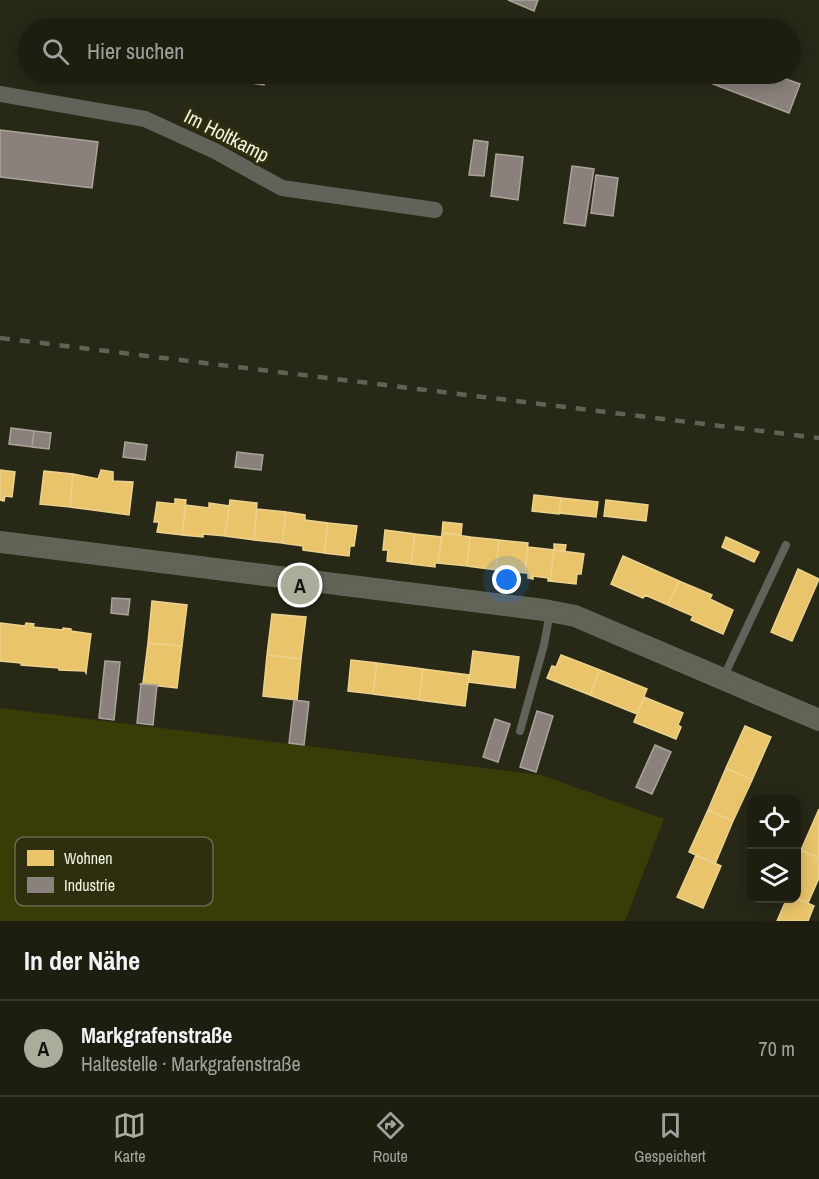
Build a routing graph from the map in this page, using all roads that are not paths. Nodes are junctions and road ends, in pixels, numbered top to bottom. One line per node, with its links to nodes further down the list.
1 (0, 94): 2 (street, Im Holtkamp)
2 (435, 210)
3 (0, 542): 5 (street)
4 (786, 545): 6 (lane)
5 (550, 611): 6 (street); 8 (lane)
6 (723, 679): 7 (street)
7 (819, 720)
8 (520, 732)

